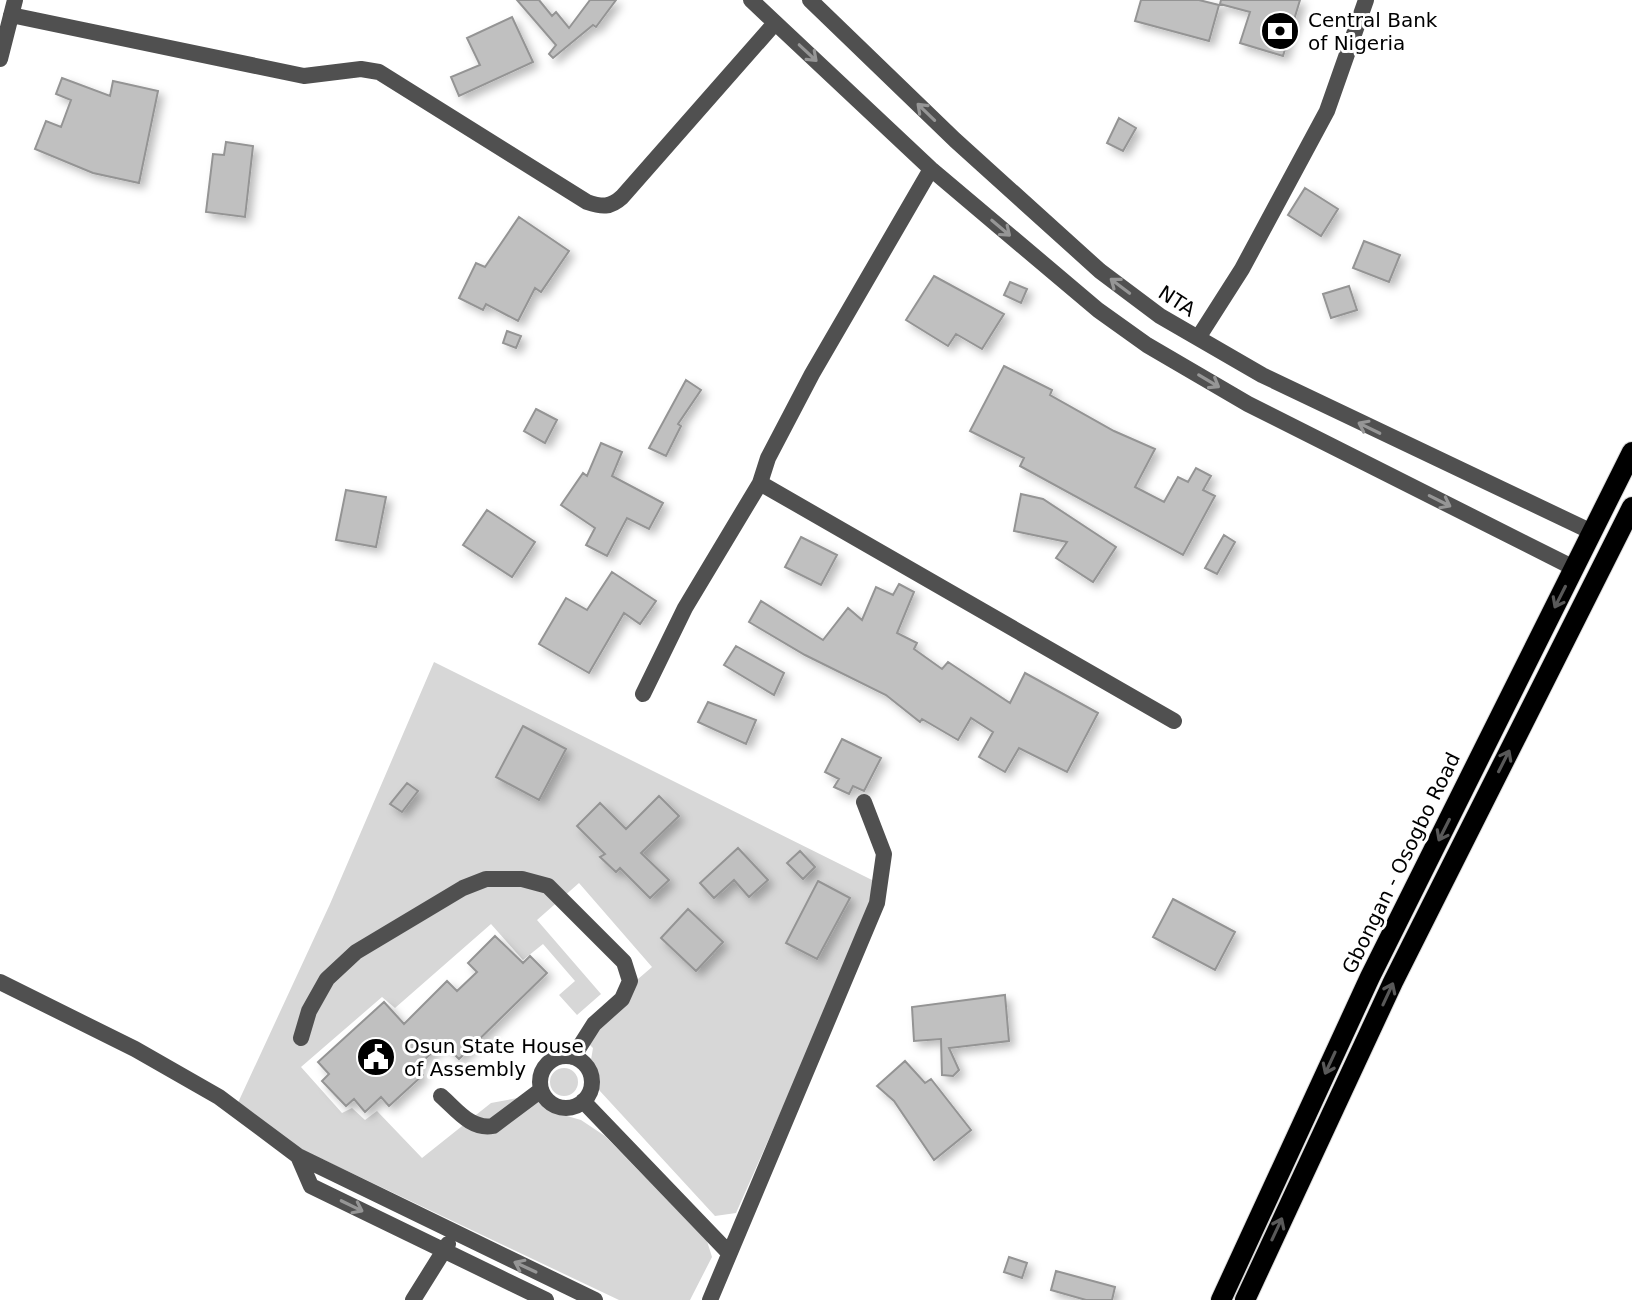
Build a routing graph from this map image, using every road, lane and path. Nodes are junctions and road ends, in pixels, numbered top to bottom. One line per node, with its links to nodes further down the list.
1 (751, 0): 5 (street)
2 (810, 0): 8 (street, NTA, one-way to 2)
3 (1366, 0): 8 (street)
4 (13, 7): 5 (street); 6 (street)
5 (775, 23): 7 (street, one-way to 7)
6 (0, 59)
7 (931, 169): 10 (street); 13 (street, one-way to 13)
8 (1198, 338): 12 (street, NTA, one-way to 8)
9 (1632, 452): 12 (main road, Gbongan - Osogbo Road)
10 (760, 483): 14 (street); 15 (street)
11 (1632, 507): 32 (main road, one-way to 11)
12 (1592, 532): 13 (main road, Gbongan - Osogbo Road)
13 (1574, 568): 31 (main road, Gbongan - Osogbo Road, one-way to 31)
14 (643, 694)
15 (1174, 721)
16 (864, 802): 26 (street)
17 (0, 982): 23 (street)
18 (301, 1038): 19 (street)
19 (573, 1057): 20 (street); 22 (street)
20 (541, 1090): 21 (street); 22 (street)
21 (441, 1096)
22 (583, 1101): 26 (street)
23 (298, 1156): 24 (street); 25 (street, one-way to 25)
24 (455, 1233): 25 (street); 29 (street, one-way to 24)
25 (444, 1250): 27 (street); 28 (street)
26 (729, 1253): 30 (street)
27 (413, 1300)
28 (546, 1300)
29 (595, 1300)
30 (710, 1300)
31 (1221, 1300)
32 (1245, 1300)

